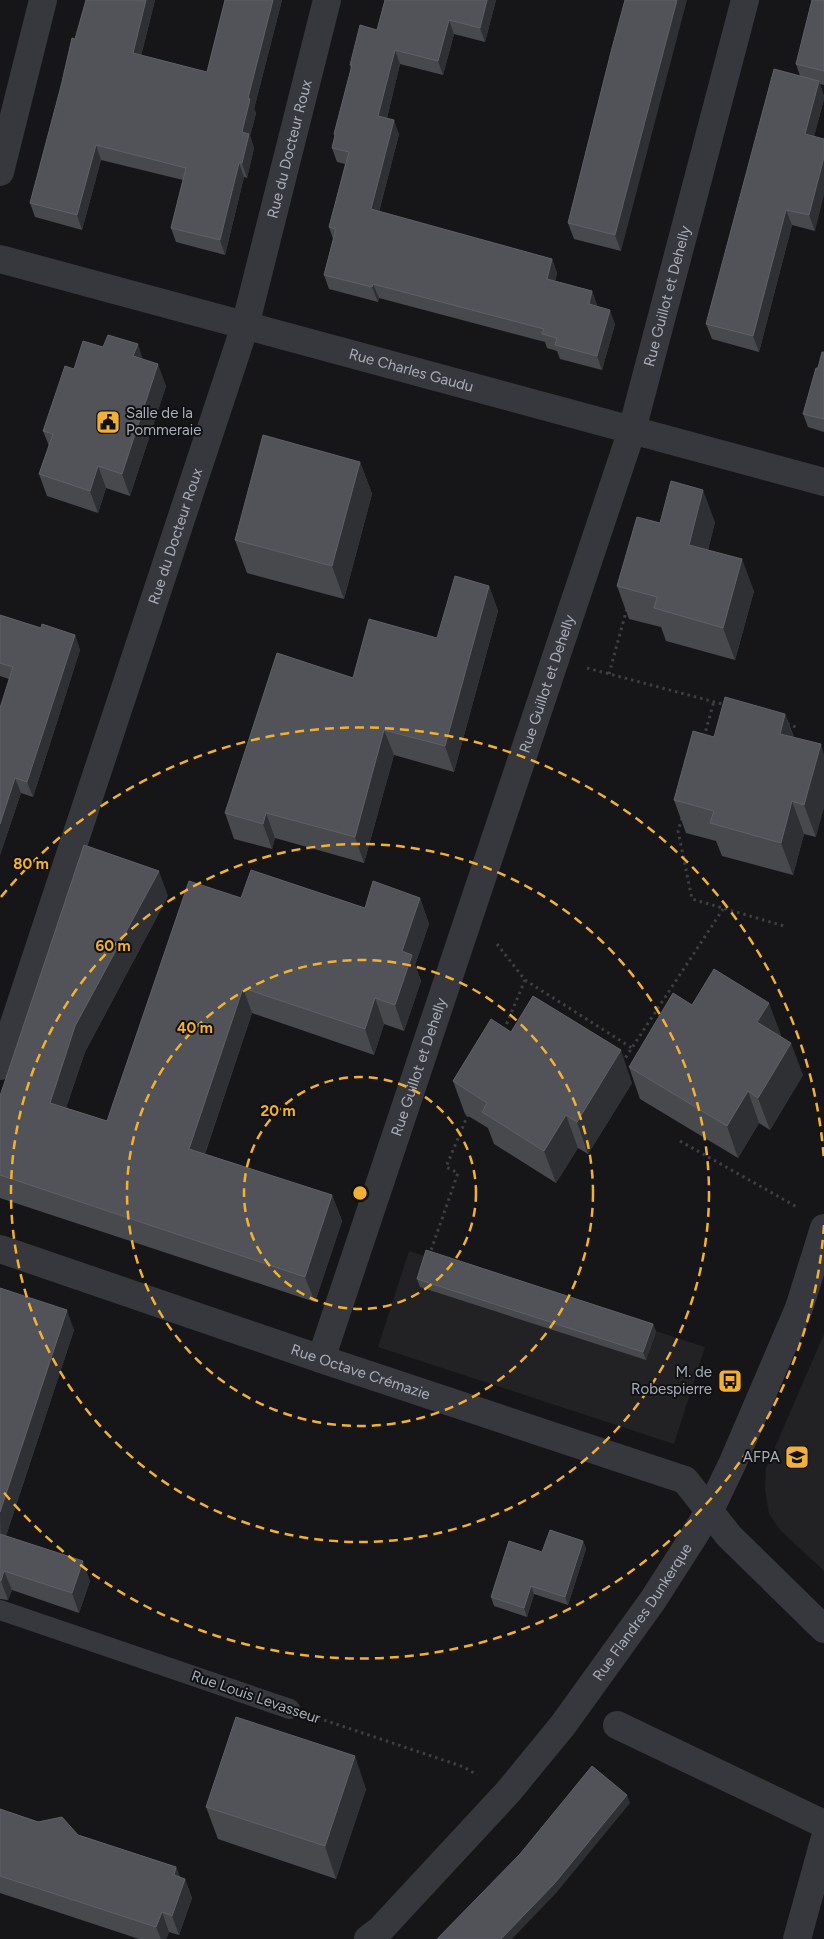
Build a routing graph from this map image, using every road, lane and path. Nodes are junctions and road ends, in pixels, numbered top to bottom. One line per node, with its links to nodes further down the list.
1 (43, 0): 4 (street)
2 (327, 0): 6 (street, Rue du Docteur Roux)
3 (745, 0): 7 (street, Rue Guillot et Dehelly)
4 (0, 172)
5 (0, 259): 6 (street, Rue Charles Gaudu)
6 (245, 326): 7 (street, Rue Charles Gaudu); 24 (street, Rue du Docteur Roux)
7 (632, 430): 8 (street, Rue Charles Gaudu); 10 (street, Rue Guillot et Dehelly)
8 (824, 482)
9 (627, 607): 11 (path)
10 (555, 660): 11 (path); 19 (street, Rue Guillot et Dehelly)
11 (609, 674): 12 (path)
12 (714, 701): 13 (path); 16 (path)
13 (732, 707)
14 (787, 724): 15 (path)
15 (796, 727)
16 (704, 738)
17 (684, 813): 18 (path)
18 (723, 909): 20 (path); 23 (path)
19 (471, 912): 21 (path); 32 (street, Rue Guillot et Dehelly)
20 (784, 926)
21 (525, 980): 22 (path); 23 (path)
22 (502, 1034)
23 (632, 1048): 25 (path)
24 (0, 1066)
25 (618, 1069)
26 (472, 1105): 31 (path)
27 (680, 1141): 28 (path)
28 (799, 1208)
29 (824, 1228): 33 (street, Rue Flandres Dunkerque)
30 (0, 1249): 32 (street, Rue Octave Crémazie)
31 (428, 1259)
32 (321, 1359): 33 (street, Rue Octave Crémazie)
33 (710, 1510): 35 (street, Rue Octave Crémazie); 38 (street, Rue Flandres Dunkerque)
34 (0, 1610): 36 (lane, Rue Louis Levasseur)
35 (824, 1629)
36 (290, 1709): 38 (path, Rue Louis Levasseur)
37 (617, 1725): 39 (street)
38 (508, 1792): 41 (street, Rue Flandres Dunkerque)
39 (824, 1824)
40 (824, 1841): 42 (street)
41 (368, 1939)
42 (797, 1939)

